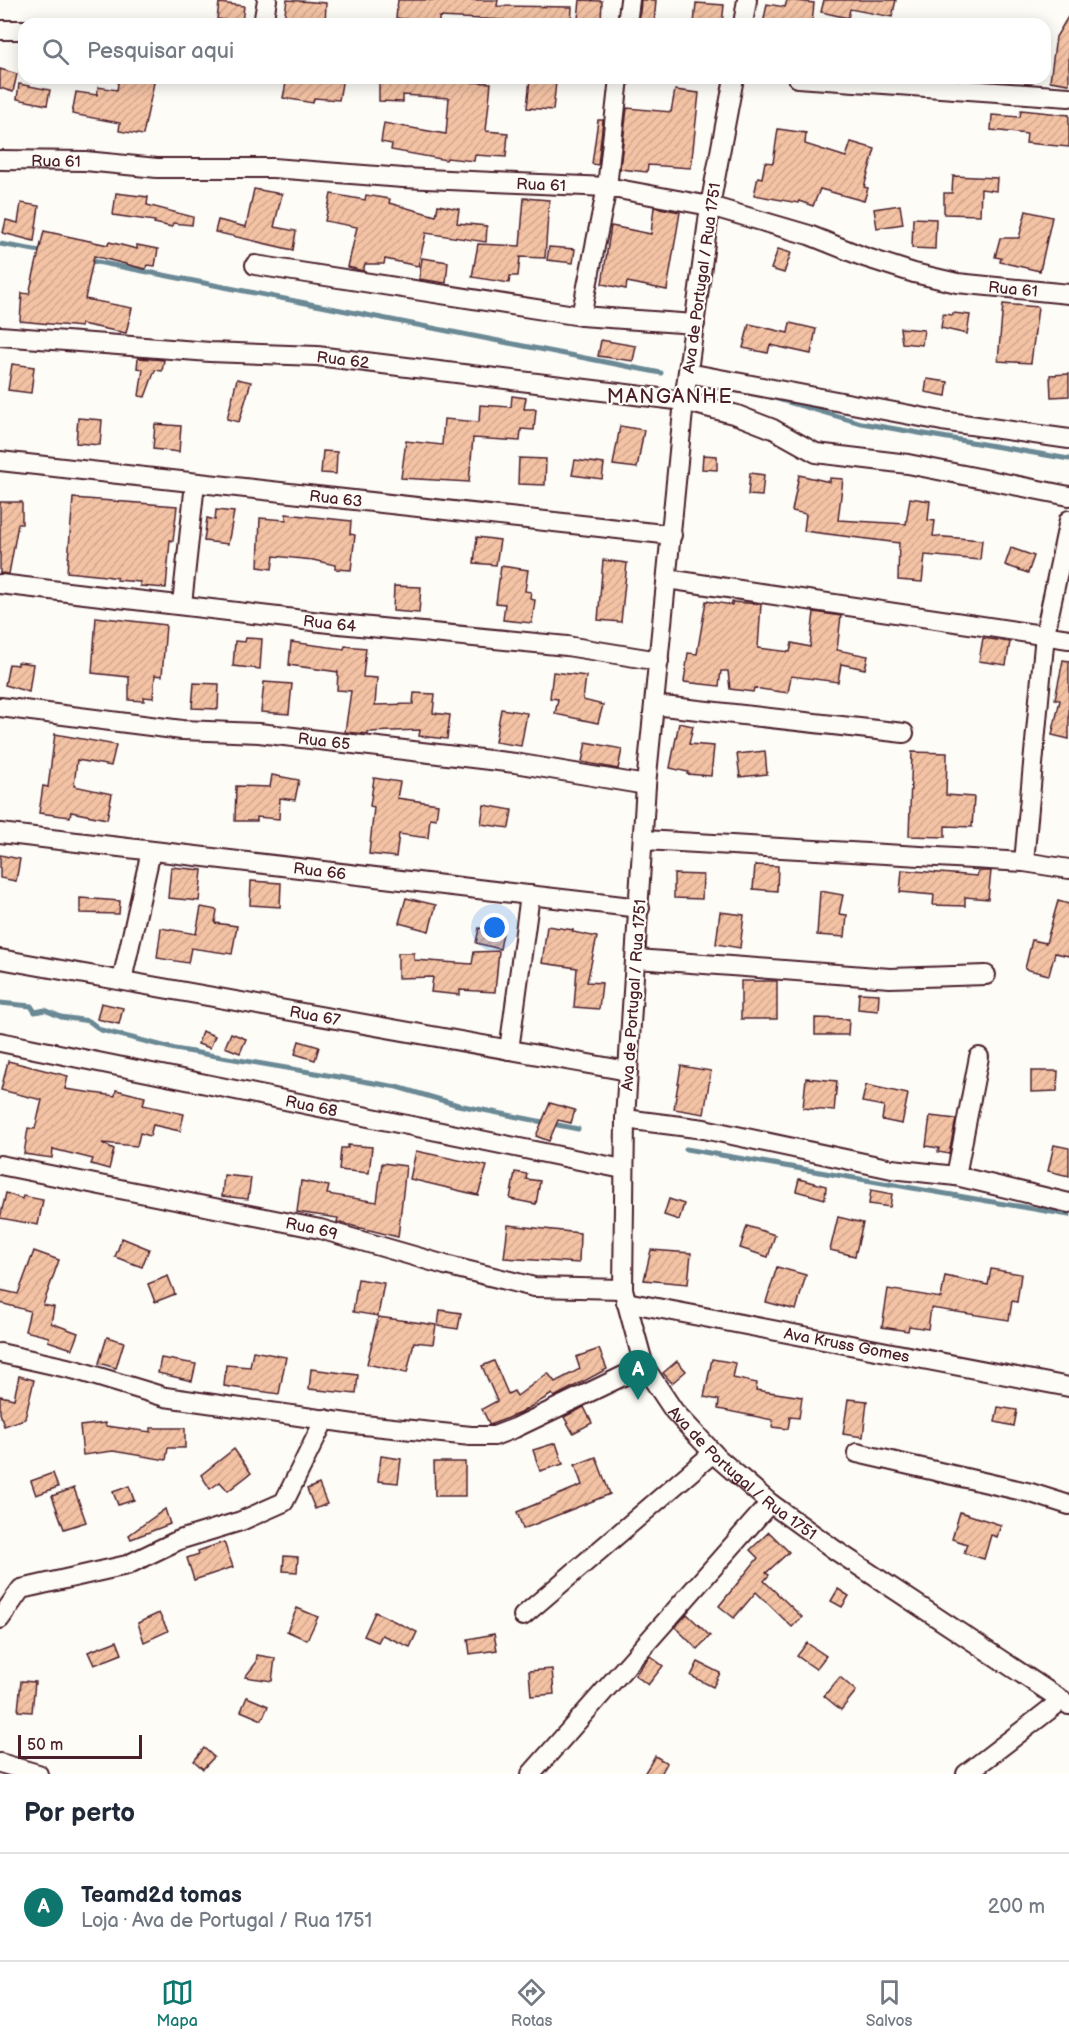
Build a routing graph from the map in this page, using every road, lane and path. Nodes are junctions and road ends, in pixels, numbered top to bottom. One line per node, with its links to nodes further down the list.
1 (267, 0): 4 (street)
2 (630, 0): 5 (street)
3 (747, 0): 6 (street)
4 (263, 18)
5 (628, 18)
6 (744, 18)
7 (0, 30): 8 (street)
8 (18, 30)
9 (618, 84): 14 (street)
10 (733, 84): 15 (street, Ava de Portugal / Rua 1751)
11 (884, 84): 12 (street)
12 (1069, 97)
13 (0, 160): 14 (street, Rua 61)
14 (607, 187): 15 (street, Rua 61); 18 (street)
15 (710, 206): 17 (street, Rua 61); 19 (street, Ava de Portugal / Rua 1751)
16 (255, 265): 18 (street)
17 (1069, 294)
18 (581, 316): 19 (street)
19 (695, 324): 21 (street, Ava de Portugal / Rua 1751)
20 (0, 336): 22 (street, Rua 62)
21 (688, 373): 22 (street, Ava de Portugal / Rua 1751); 23 (street)
22 (684, 400): 26 (street, Rua 62); 28 (street, Ava de Portugal / Rua 1751)
23 (1069, 439)
24 (0, 461): 25 (street, Rua 63)
25 (195, 483): 28 (street, Rua 63); 31 (street)
26 (1069, 496)
27 (1069, 520): 32 (street)
28 (672, 535): 29 (street, Ava de Portugal / Rua 1751)
29 (667, 579): 32 (street); 34 (street, Ava de Portugal / Rua 1751)
30 (0, 584): 31 (street, Rua 64)
31 (182, 604): 34 (street, Rua 64)
32 (1045, 634): 33 (street); 42 (street)
33 (1069, 639)
34 (659, 661): 35 (street, Ava de Portugal / Rua 1751)
35 (654, 705): 37 (street); 38 (street, Ava de Portugal / Rua 1751)
36 (0, 707): 38 (street, Rua 65)
37 (904, 733)
38 (646, 785): 40 (street, Ava de Portugal / Rua 1751)
39 (0, 833): 41 (street, Rua 66)
40 (644, 840): 42 (street); 45 (street, Ava de Portugal / Rua 1751)
41 (152, 850): 44 (street, Rua 66); 49 (street)
42 (1024, 862): 43 (street)
43 (1069, 869)
44 (530, 895): 45 (street, Rua 66); 51 (street)
45 (640, 908): 47 (street, Ava de Portugal / Rua 1751)
46 (0, 959): 49 (street, Rua 67)
47 (637, 959): 48 (street); 53 (street, Ava de Portugal / Rua 1751)
48 (986, 975)
49 (122, 980): 51 (street, Rua 67)
50 (0, 1042): 56 (street, Rua 68)
51 (510, 1050): 53 (street, Rua 67)
52 (979, 1057): 57 (street)
53 (628, 1071): 54 (street, Ava de Portugal / Rua 1751)
54 (625, 1119): 56 (street, Ava de Portugal / Rua 1751); 57 (street)
55 (0, 1165): 59 (street, Rua 69)
56 (622, 1168): 59 (street, Ava de Portugal / Rua 1751)
57 (956, 1176): 58 (street)
58 (1069, 1203)
59 (625, 1296): 61 (street, Ava de Portugal / Rua 1751); 62 (street, Ava Kruss Gomes)
60 (0, 1353): 63 (street)
61 (644, 1366): 63 (street); 64 (street, Ava de Portugal / Rua 1751)
62 (1069, 1387)
63 (326, 1419): 69 (street)
64 (713, 1453): 66 (street, Ava de Portugal / Rua 1751); 68 (street)
65 (857, 1454): 67 (street)
66 (770, 1503): 70 (street, Ava de Portugal / Rua 1751); 73 (street)
67 (1069, 1505)
68 (523, 1617)
69 (0, 1619)
70 (1066, 1703): 74 (street)
71 (0, 1763): 72 (street)
72 (38, 1774)
73 (531, 1774)
74 (966, 1774)

